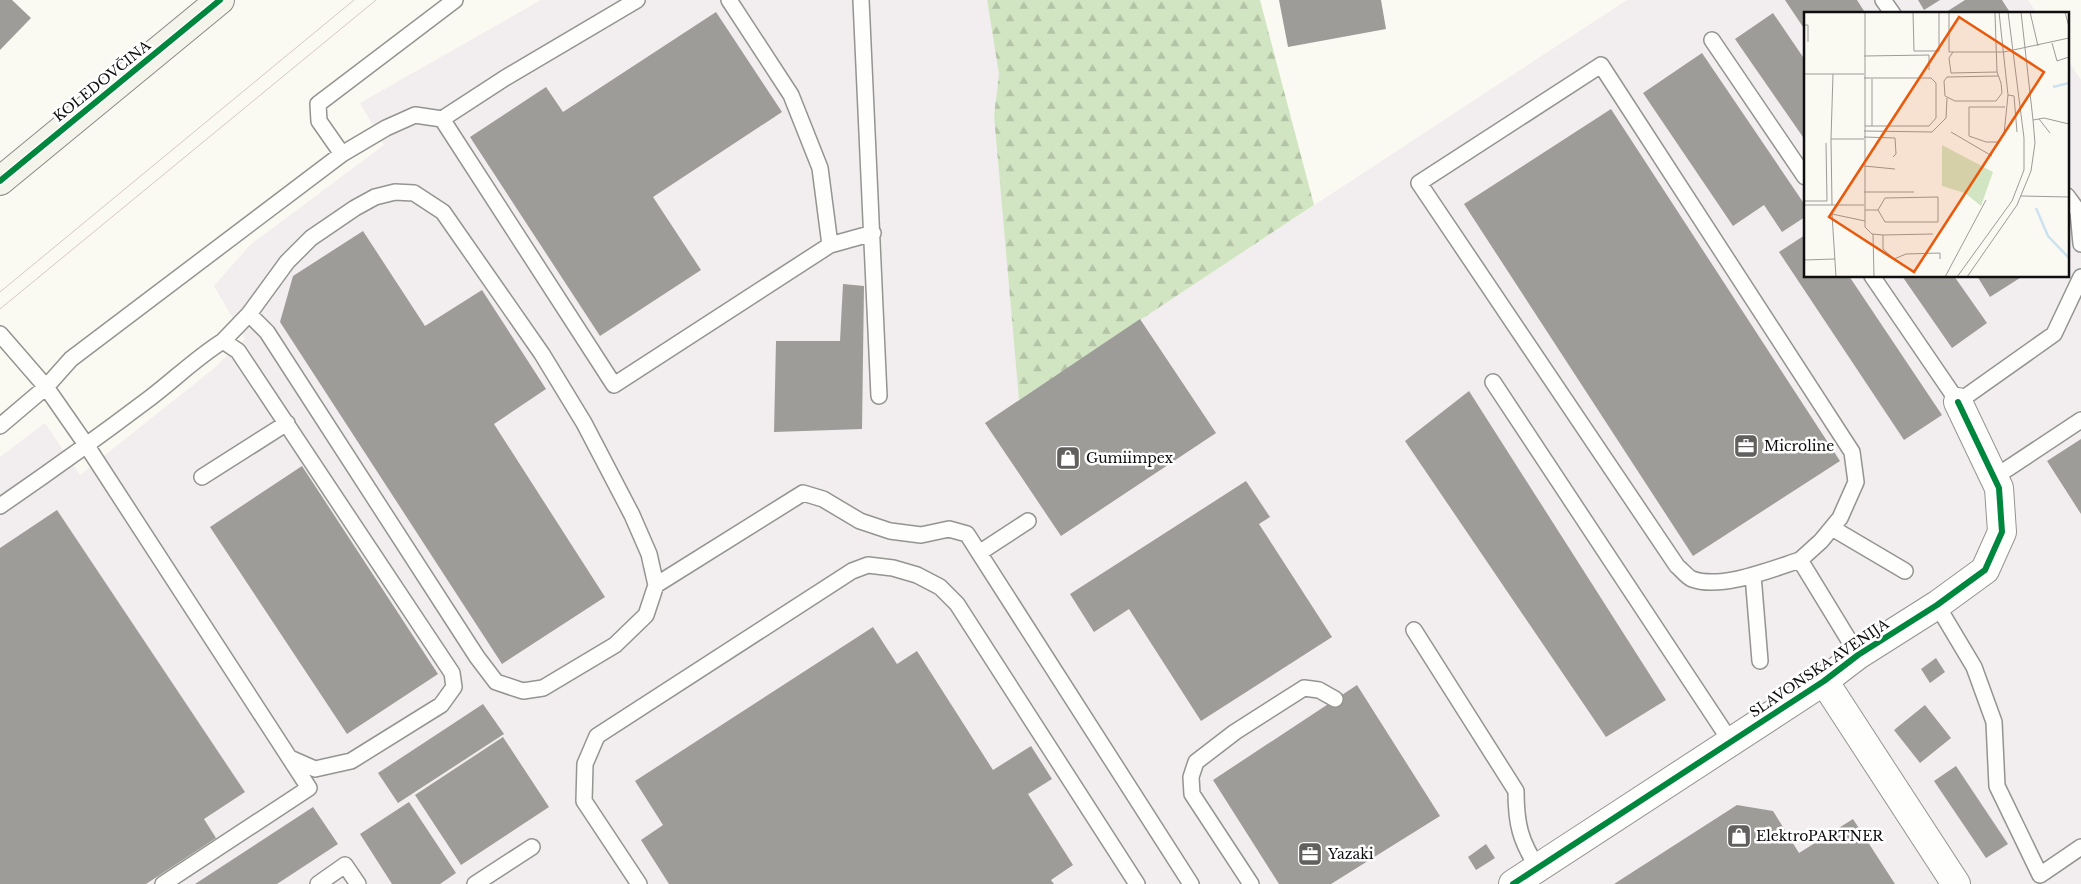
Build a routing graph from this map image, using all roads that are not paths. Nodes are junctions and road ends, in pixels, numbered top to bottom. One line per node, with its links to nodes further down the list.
1 (220, 0): 12 (street, KOLEDOVČINA)
2 (455, 0): 10 (lane)
3 (637, 0): 9 (lane)
4 (729, 0): 16 (lane)
5 (861, 0): 14 (lane)
6 (1883, 0): 7 (lane)
7 (1892, 12)
8 (1712, 40): 11 (lane)
9 (442, 119): 10 (lane); 16 (lane)
10 (342, 154): 23 (lane)
11 (1804, 176)
12 (0, 181)
13 (2068, 197): 15 (lane)
14 (873, 232): 16 (lane); 24 (lane)
15 (2081, 244)
16 (830, 246)
17 (2081, 277): 25 (lane)
18 (1873, 278): 25 (lane)
19 (249, 314): 21 (lane); 39 (lane); 39 (lane)
20 (0, 334): 23 (lane)
21 (223, 341): 27 (lane); 29 (lane)
22 (1494, 382): 46 (lane)
23 (46, 387): 28 (lane); 29 (lane)
24 (879, 396)
25 (1958, 402): 31 (street, SLAVONSKA AVENIJA)
26 (2081, 420): 31 (lane)
27 (286, 423): 30 (lane); 47 (lane)
28 (0, 426)
29 (87, 446): 32 (lane); 47 (lane)
30 (202, 477)
31 (1995, 477): 40 (street, SLAVONSKA AVENIJA)
32 (0, 506)
33 (1028, 521): 35 (lane)
34 (1832, 528): 36 (lane); 37 (lane); 38 (lane)
35 (979, 553): 39 (lane); 57 (lane)
36 (1800, 560): 38 (lane); 42 (lane)
37 (1905, 571)
38 (1753, 575): 43 (lane)
39 (656, 585)
40 (1937, 605): 42 (street, SLAVONSKA AVENIJA); 49 (lane)
41 (1414, 630): 50 (lane)
42 (1858, 655): 44 (street, SLAVONSKA AVENIJA)
43 (1760, 660)
44 (1824, 681): 46 (street, SLAVONSKA AVENIJA); 60 (street, SLAVONSKA AVENIJA)
45 (1336, 698): 58 (lane)
46 (1730, 742): 50 (street, SLAVONSKA AVENIJA)
47 (290, 758): 51 (lane)
48 (532, 847): 54 (lane)
49 (2081, 847)
50 (1538, 868): 59 (street, SLAVONSKA AVENIJA)
51 (163, 884)
52 (318, 884): 53 (lane)
53 (358, 884)
54 (475, 884)
55 (639, 884): 56 (lane)
56 (1137, 884)
57 (1191, 884)
58 (1251, 884)
59 (1513, 884)
60 (1956, 884)

